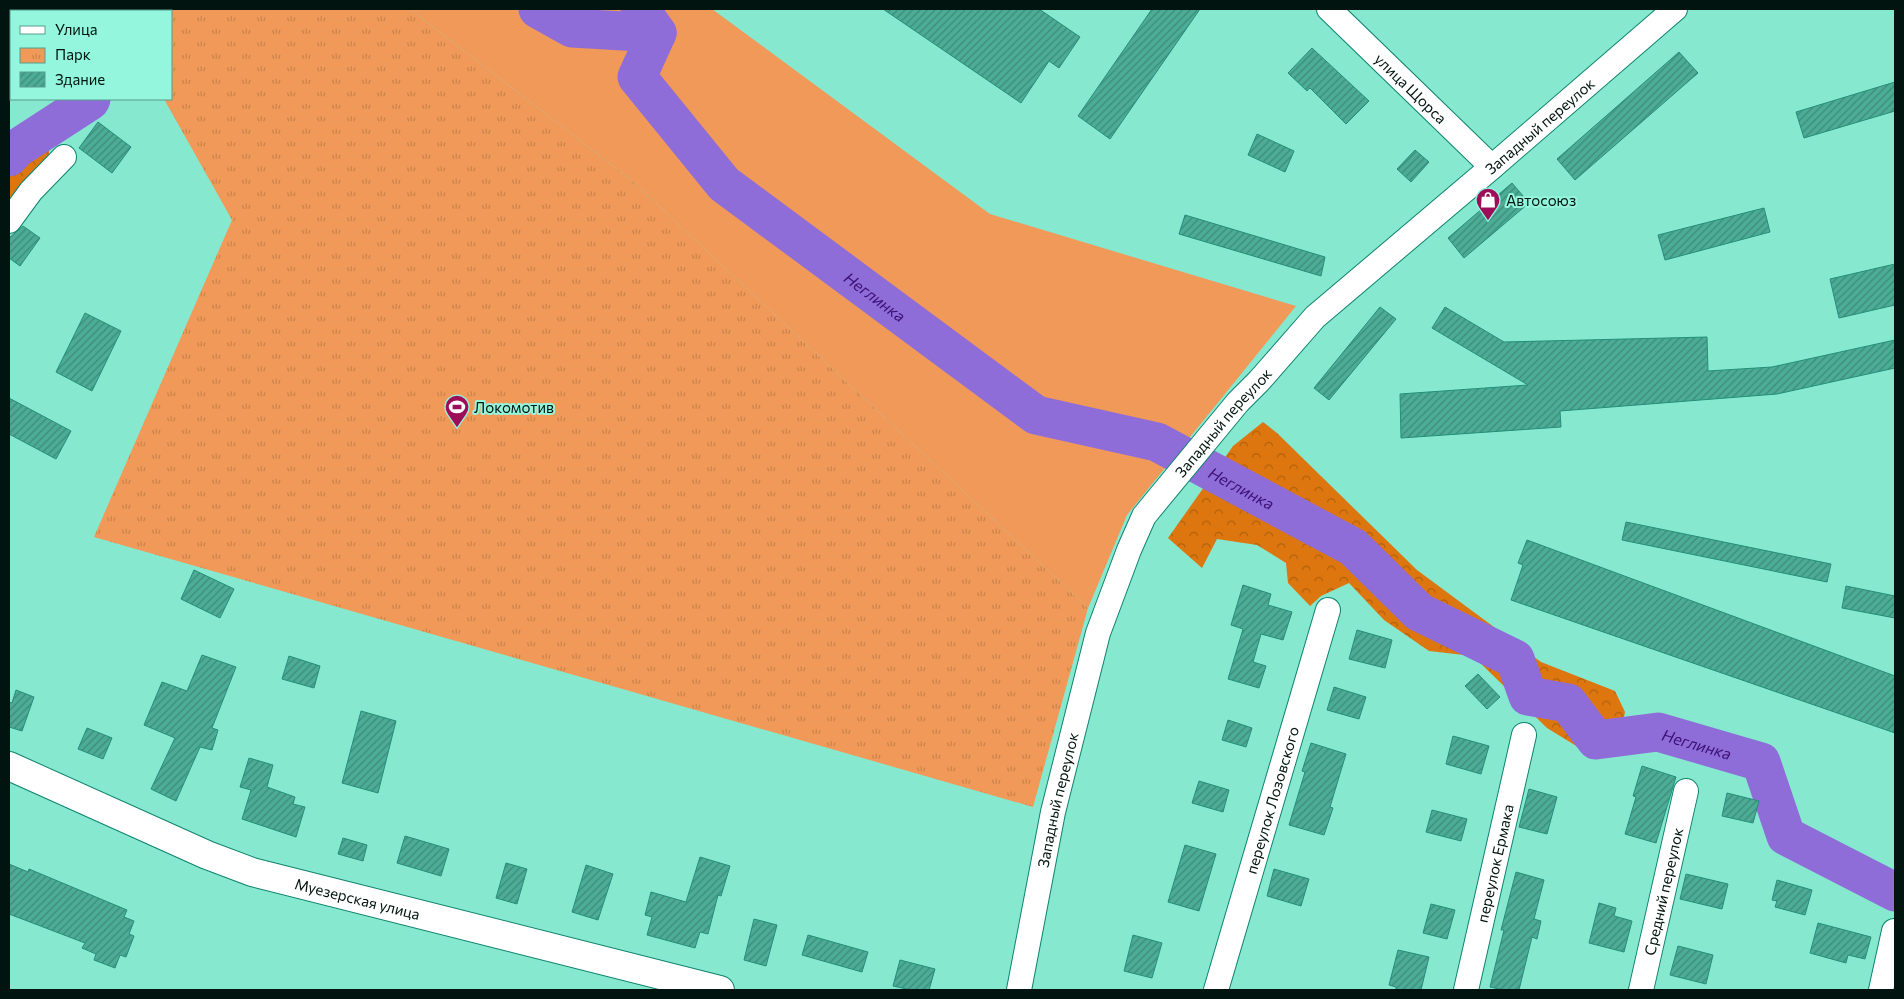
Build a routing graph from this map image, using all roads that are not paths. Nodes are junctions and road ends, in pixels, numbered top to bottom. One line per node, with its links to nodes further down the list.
1 (1329, 9): 4 (street, улица Щорса)
2 (1675, 9): 4 (street, Западный переулок)
3 (64, 158): 5 (street)
4 (1492, 167): 12 (street, Западный переулок)
5 (9, 221)
6 (1328, 610): 13 (street, переулок Лозовского)
7 (1524, 735): 14 (street, переулок Ермака)
8 (9, 766): 11 (main road, Муезерская улица)
9 (1686, 791): 15 (street, Средний переулок)
10 (1894, 931): 16 (street)
11 (720, 990)
12 (1019, 990)
13 (1216, 990)
14 (1466, 990)
15 (1641, 990)
16 (1881, 990)

